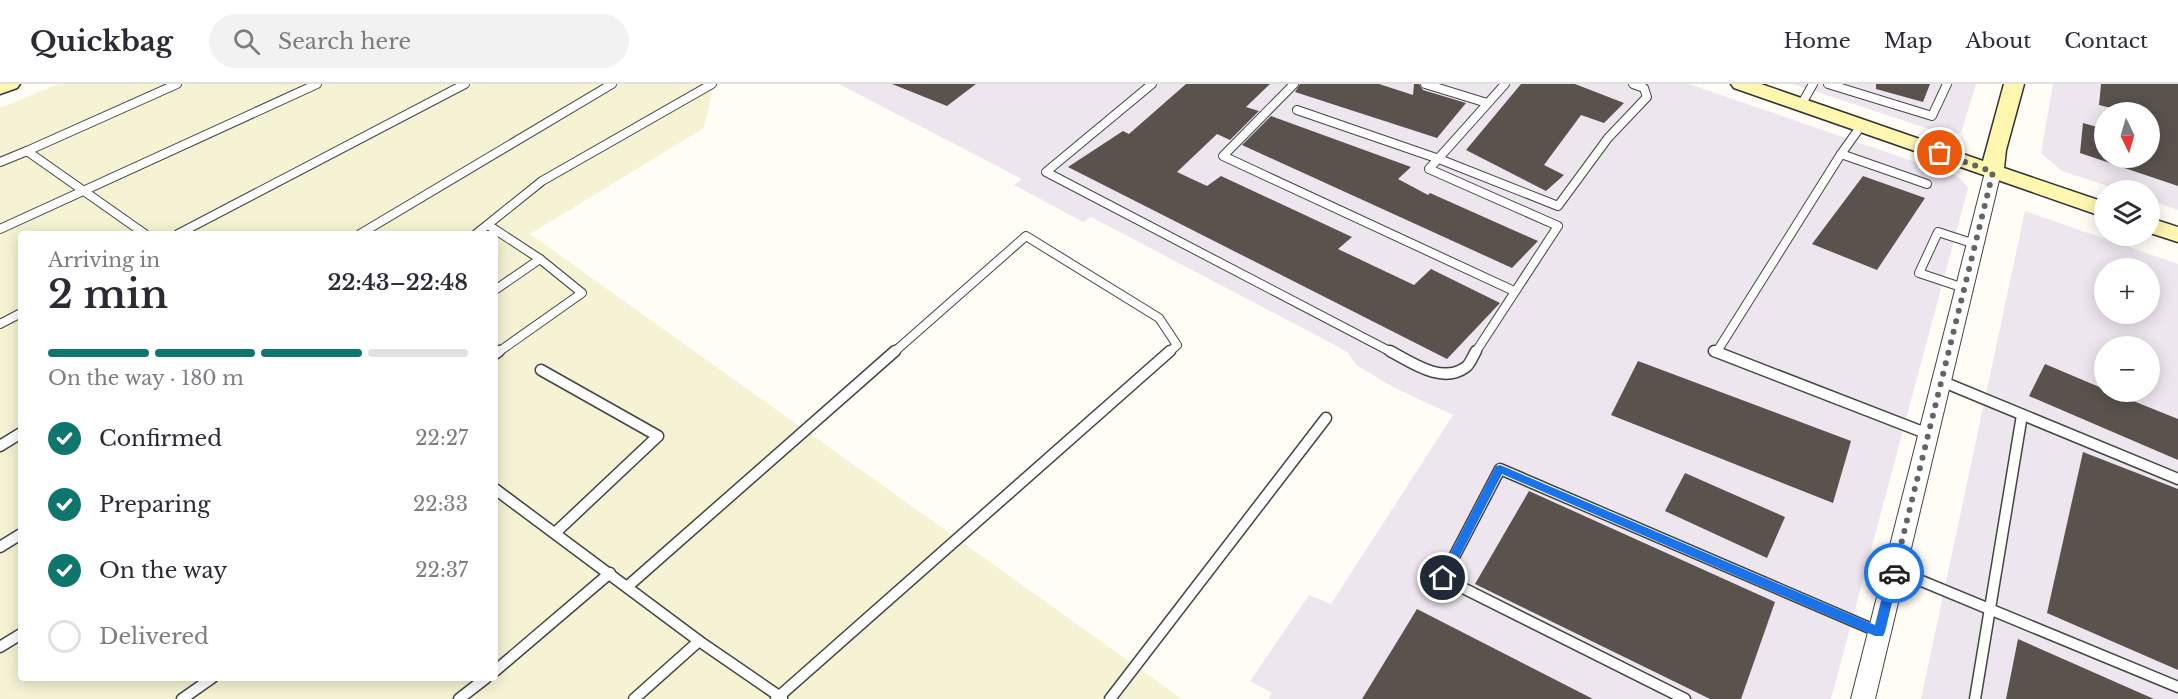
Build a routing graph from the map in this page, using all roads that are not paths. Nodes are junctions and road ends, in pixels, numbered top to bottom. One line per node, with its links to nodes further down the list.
1 (10, 84): 18 (main road)
2 (177, 84): 23 (lane)
3 (317, 84): 29 (lane)
4 (465, 84): 35 (lane)
5 (612, 84): 36 (lane)
6 (712, 84): 31 (lane)
7 (1152, 84): 45 (lane)
8 (1294, 84): 45 (lane)
9 (1425, 84): 19 (lane)
10 (1504, 84): 19 (lane)
11 (1633, 84): 17 (lane)
12 (1741, 84): 20 (main road)
13 (1813, 84): 20 (lane)
14 (1828, 84): 15 (lane)
15 (1947, 84)
16 (2014, 84): 27 (main road)
17 (1646, 86): 25 (lane)
18 (0, 88)
19 (1487, 103): 25 (lane)
20 (1801, 105): 22 (main road)
21 (1297, 110): 25 (lane)
22 (1861, 126): 24 (lane); 27 (main road)
23 (27, 152): 26 (lane); 29 (lane)
24 (1841, 154): 28 (lane); 53 (lane)
25 (1438, 159): 45 (lane)
26 (0, 162)
27 (1993, 172): 30 (main road); 41 (street)
28 (1927, 184)
29 (85, 192): 32 (lane); 34 (lane)
30 (2094, 207)
31 (488, 225): 37 (lane); 38 (lane)
32 (0, 229)
33 (2160, 229): 40 (main road)
34 (141, 231)
35 (184, 231)
36 (365, 231)
37 (480, 231)
38 (497, 231)
39 (498, 232): 42 (lane)
40 (2178, 235)
41 (1975, 244): 44 (street); 44 (lane)
42 (540, 259): 43 (lane); 48 (lane)
43 (498, 288)
44 (1964, 288): 50 (street)
45 (1514, 291)
46 (18, 315): 47 (lane)
47 (0, 324)
48 (498, 352)
49 (541, 370): 58 (lane)
50 (1941, 381): 51 (lane); 53 (street)
51 (2022, 415): 56 (lane); 64 (lane)
52 (1326, 418): 77 (lane)
53 (1928, 434): 61 (street)
54 (18, 436): 55 (lane)
55 (0, 446)
56 (2178, 479)
57 (498, 491): 58 (lane)
58 (555, 532): 62 (lane)
59 (18, 536): 60 (lane)
60 (0, 547)
61 (1895, 570): 64 (lane); 65 (street)
62 (610, 573): 63 (lane); 69 (lane)
63 (628, 586): 67 (lane); 73 (lane)
64 (1989, 609): 72 (lane); 80 (lane)
65 (1879, 632): 78 (lane); 79 (street)
66 (18, 636): 68 (lane)
67 (699, 641): 73 (lane); 76 (lane)
68 (0, 647)
69 (498, 668)
70 (208, 681): 74 (lane)
71 (482, 681): 75 (lane)
72 (2178, 687)
73 (780, 698)
74 (182, 699)
75 (459, 699)
76 (634, 699)
77 (1110, 699)
78 (1685, 699)
79 (1863, 699)
80 (1975, 699)

